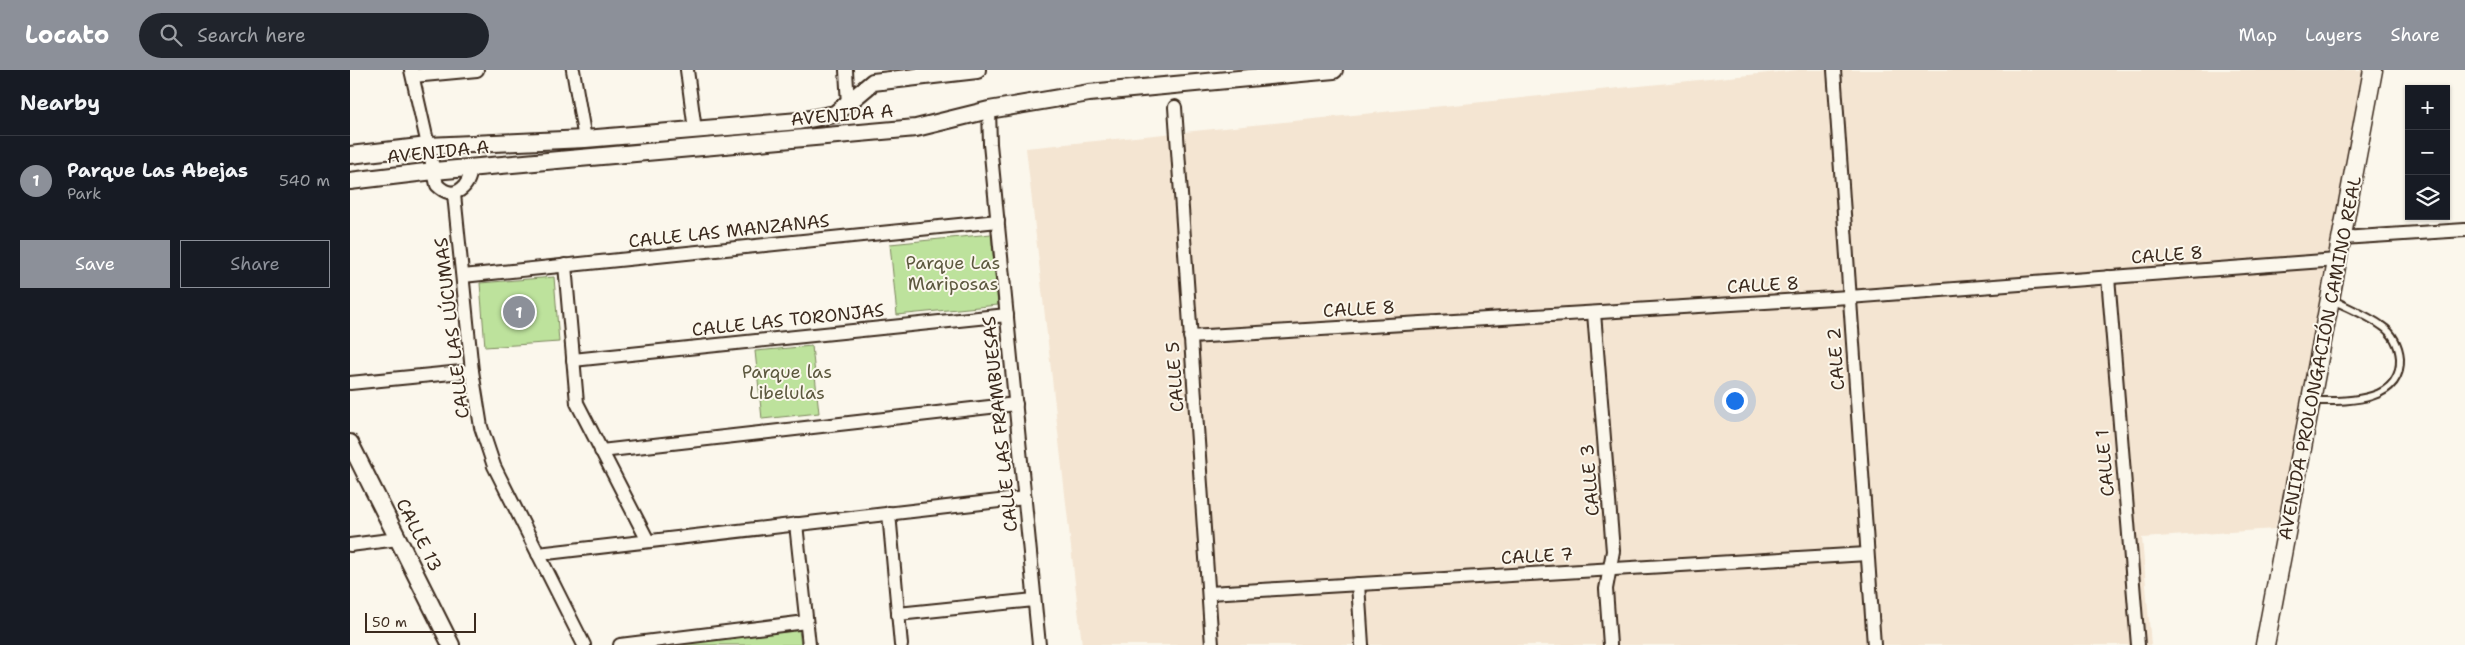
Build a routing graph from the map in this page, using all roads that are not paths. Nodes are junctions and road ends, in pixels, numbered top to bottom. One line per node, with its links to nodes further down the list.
1 (477, 70): 9 (street)
2 (573, 70): 14 (street)
3 (687, 70): 13 (street)
4 (846, 70): 10 (street)
5 (971, 70): 10 (street, AVENIDA A)
6 (1334, 70): 12 (street, AVENIDA A)
7 (1834, 70): 28 (street, CALE 2)
8 (2373, 70): 23 (main road, AVENIDA PROLONGACIÓN CAMINO REAL)
9 (412, 73): 15 (street)
10 (848, 105): 13 (street, AVENIDA A)
11 (1175, 107): 32 (street, CALLE 5)
12 (989, 110): 17 (street, AVENIDA A); 21 (street, CALLE LAS FRAMBUESAS)
13 (695, 130): 14 (street, AVENIDA A)
14 (585, 139): 15 (street, AVENIDA A)
15 (428, 146): 16 (street, AVENIDA A); 18 (street)
16 (350, 155)
17 (471, 168): 18 (street, AVENIDA A); 20 (street)
18 (434, 171): 19 (street, AVENIDA A); 20 (street)
19 (350, 181)
20 (454, 194): 26 (street, CALLE LAS LÚCUMAS)
21 (998, 221): 25 (street, CALLE LAS MANZANAS); 31 (street, CALLE LAS FRAMBUESAS)
22 (2465, 230): 23 (street)
23 (2342, 238): 24 (main road, AVENIDA PROLONGACIÓN CAMINO REAL)
24 (2338, 260): 27 (street, CALLE 8); 29 (main road, AVENIDA PROLONGACIÓN CAMINO REAL)
25 (565, 265): 26 (street, CALLE LAS MANZANAS); 33 (street)
26 (463, 276): 34 (street, CALLE LAS LÚCUMAS)
27 (2108, 278): 28 (street, CALLE 8); 64 (street, CALLE 1)
28 (1849, 297): 30 (street, CALLE 8); 47 (street, CALE 2)
29 (2331, 300): 36 (main road, AVENIDA PROLONGACIÓN CAMINO REAL); 36 (lane)
30 (1594, 313): 32 (street, CALLE 8); 48 (street, CALLE 3)
31 (1007, 315): 33 (street, CALLE LAS TORONJAS); 37 (street, CALLE LAS FRAMBUESAS)
32 (1190, 337): 50 (street, CALLE 5)
33 (573, 360): 39 (street)
34 (472, 371): 35 (street); 46 (street, CALLE LAS LÚCUMAS)
35 (350, 383)
36 (2312, 401): 65 (main road, AVENIDA PROLONGACIÓN CAMINO REAL)
37 (1016, 404): 39 (street); 40 (street, CALLE LAS FRAMBUESAS)
38 (350, 443): 43 (street, CALLE 13)
39 (601, 451): 44 (street)
40 (1025, 498): 41 (street); 51 (street, CALLE LAS FRAMBUESAS)
41 (889, 513): 42 (street); 52 (street)
42 (796, 524): 44 (street); 53 (street)
43 (398, 539): 45 (street); 54 (street, CALLE 13)
44 (648, 541): 46 (street)
45 (350, 545)
46 (538, 554): 55 (street, CALLE LAS LÚCUMAS)
47 (1867, 554): 48 (street, CALLE 7); 63 (street, CALE 2)
48 (1610, 569): 49 (street, CALLE 7); 62 (street, CALLE 3)
49 (1358, 584): 50 (street, CALLE 7); 61 (street)
50 (1209, 593): 60 (street, CALLE 5)
51 (1034, 600): 52 (street); 59 (street, CALLE LAS FRAMBUESAS)
52 (898, 614): 58 (street)
53 (806, 622): 56 (street); 57 (street)
54 (451, 645)
55 (584, 645)
56 (620, 645)
57 (809, 645)
58 (901, 645)
59 (1039, 645)
60 (1212, 645)
61 (1362, 645)
62 (1610, 645)
63 (1874, 645)
64 (2138, 645)
65 (2265, 645)

